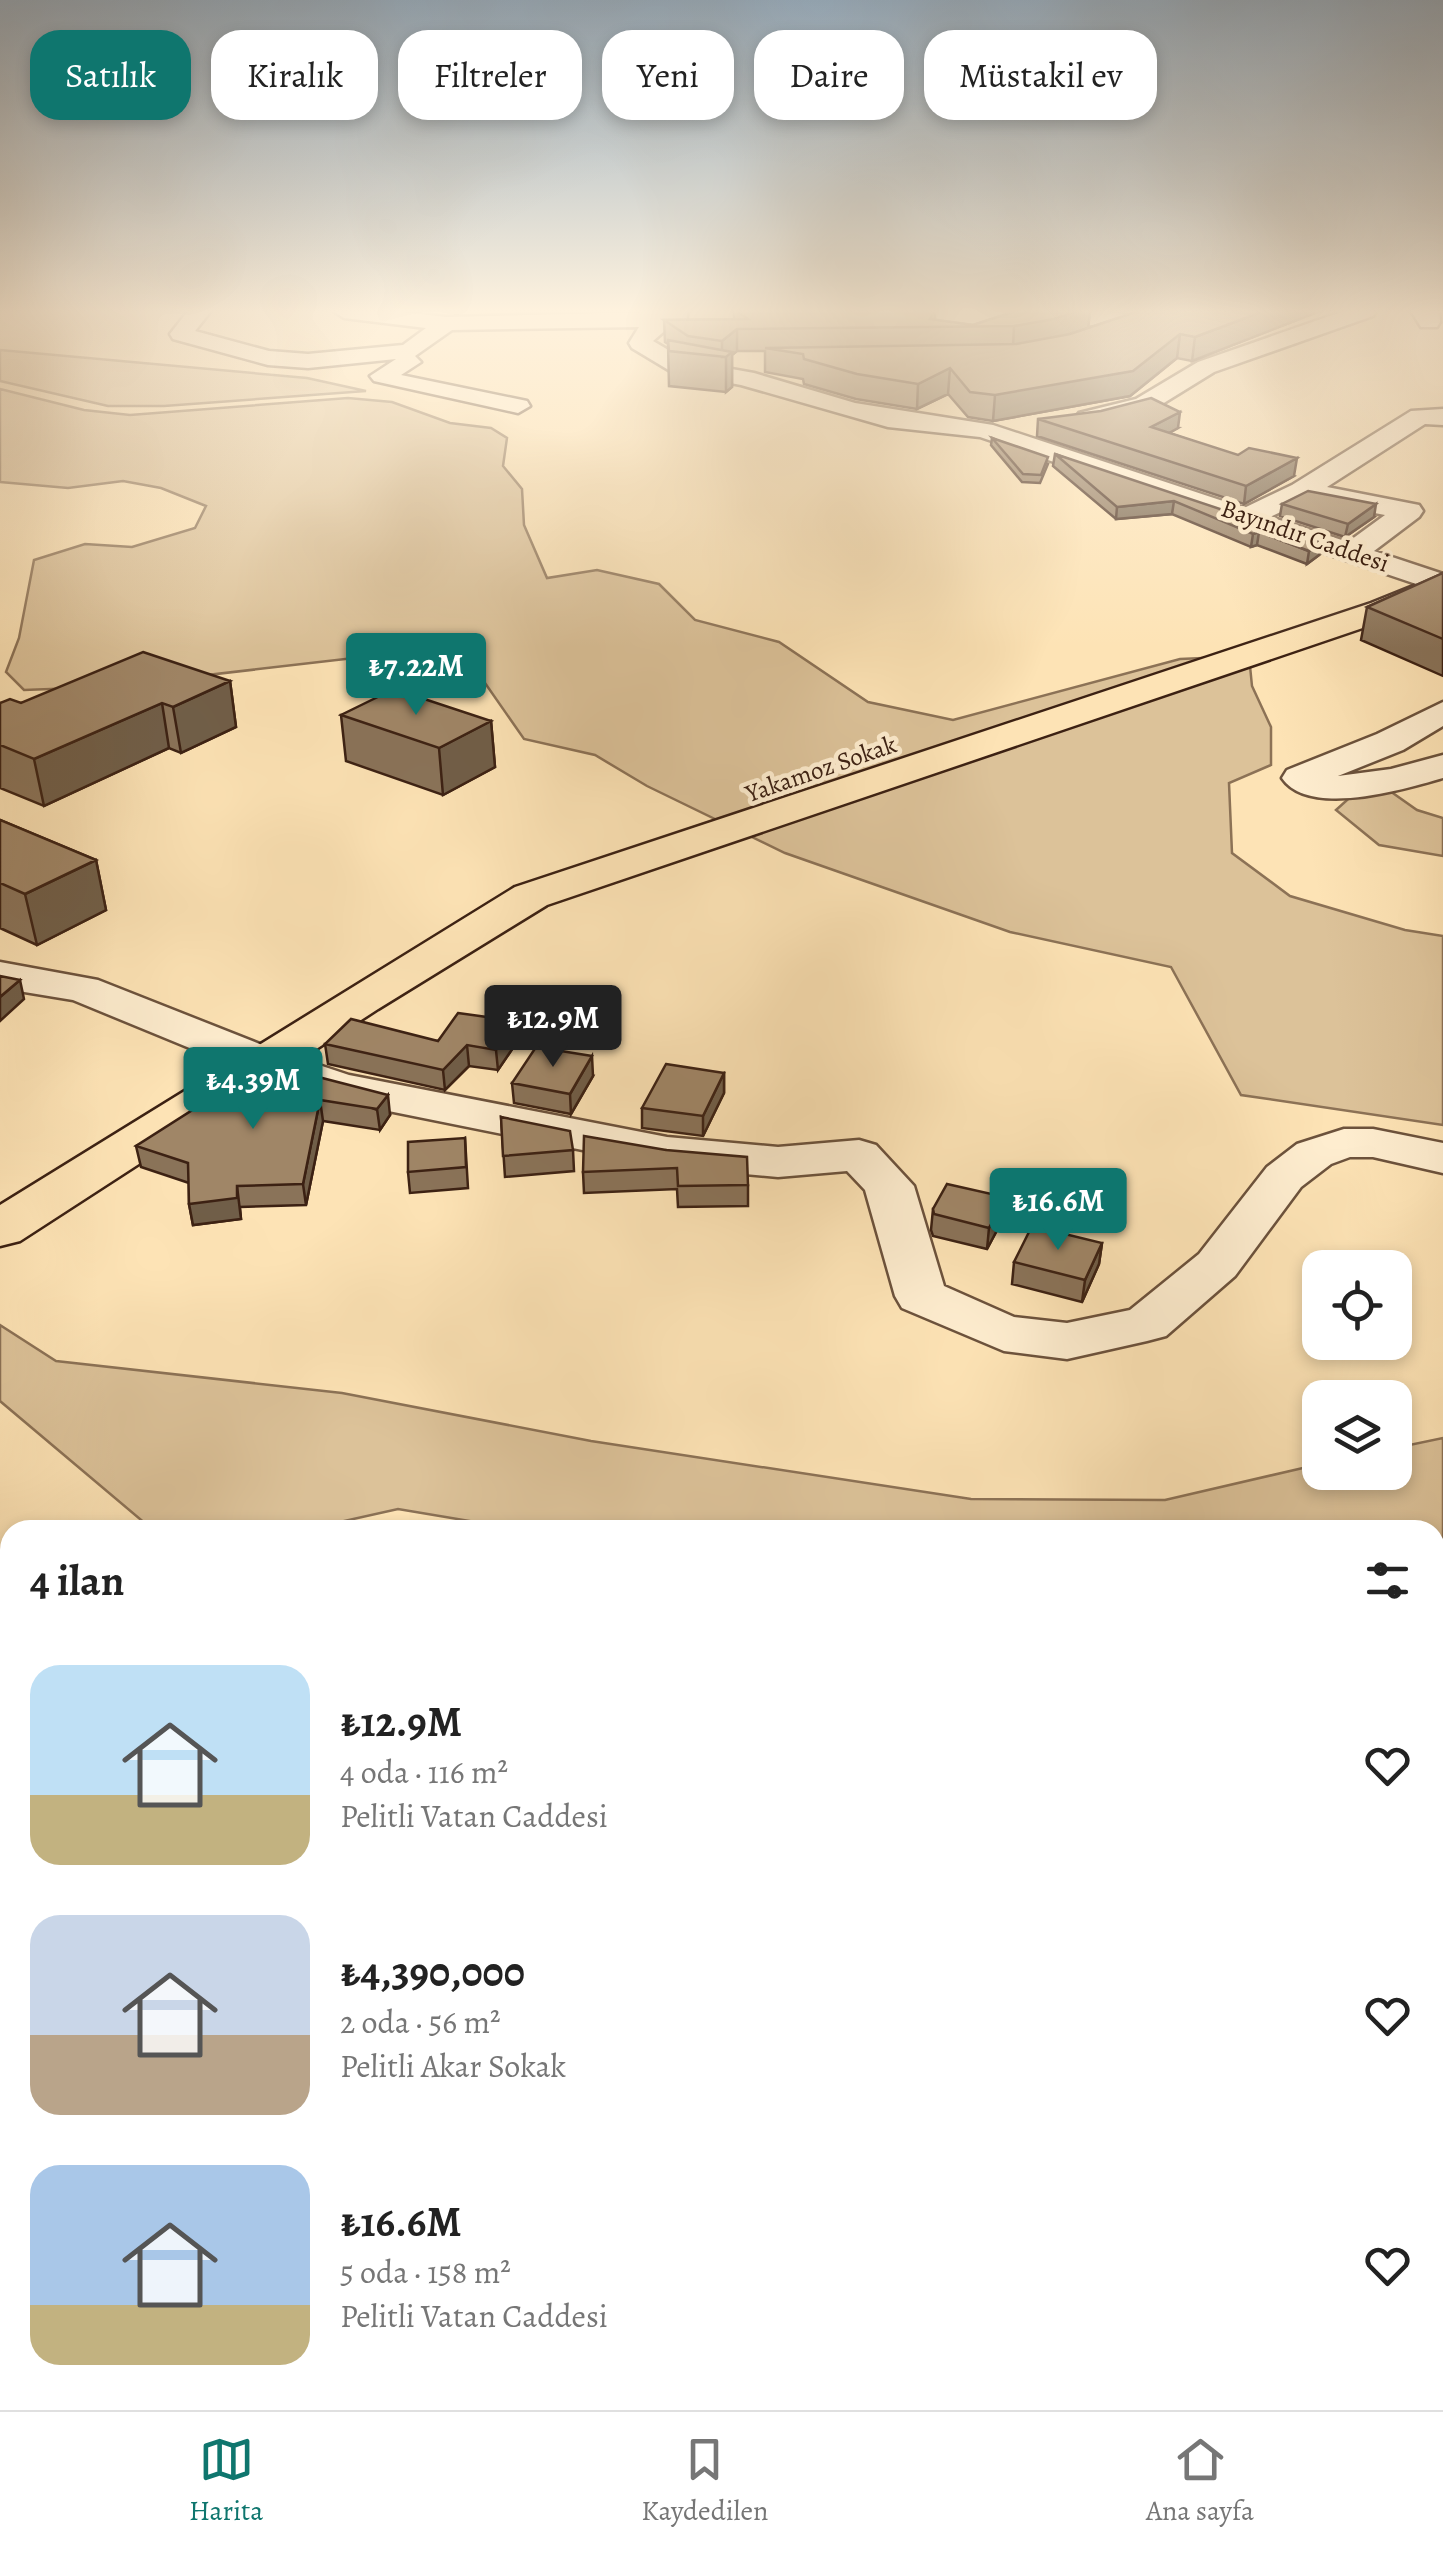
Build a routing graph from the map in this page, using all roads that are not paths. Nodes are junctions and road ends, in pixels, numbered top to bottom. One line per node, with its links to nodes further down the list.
1 (927, 423): 4 (street, Bayındır Caddesi)
2 (1048, 423): 4 (street)
3 (1408, 423): 5 (street)
4 (984, 430): 6 (street, Bayındır Caddesi)
5 (1302, 492): 6 (street); 7 (street)
6 (1249, 516): 7 (street, Bayındır Caddesi)
7 (1353, 553): 8 (street, Bayındır Caddesi)
8 (1437, 576): 12 (main road, Yakamoz Sokak)
9 (1443, 712): 10 (street)
10 (1443, 766)
11 (0, 974): 12 (street)
12 (245, 1053): 13 (street); 14 (main road); 15 (main road)
13 (1443, 1158)
14 (0, 1184)
15 (0, 1229)

